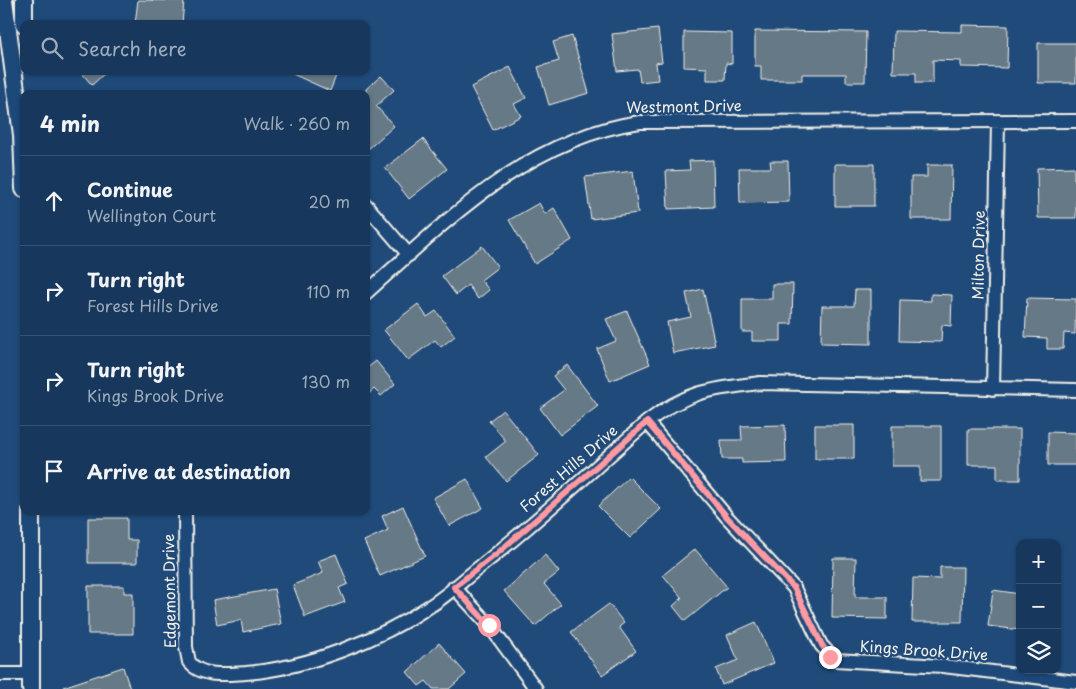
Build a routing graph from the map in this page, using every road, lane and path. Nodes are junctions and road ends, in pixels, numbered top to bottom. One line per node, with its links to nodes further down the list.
1 (4, 0): 6 (main road)
2 (24, 0): 3 (main road)
3 (24, 20)
4 (25, 75): 5 (main road)
5 (24, 90)
6 (20, 120)
7 (1076, 121): 8 (street, Westmont Drive)
8 (998, 122): 10 (street, Westmont Drive); 12 (street, Milton Drive)
9 (370, 210): 10 (street)
10 (409, 255): 11 (street, Westmont Drive)
11 (370, 289)
12 (993, 389): 13 (street, Forest Hills Drive); 14 (street, Forest Hills Drive)
13 (1076, 390)
14 (647, 422): 17 (street, Forest Hills Drive); 21 (street, Kings Brook Drive)
15 (31, 515): 20 (main road)
16 (185, 515): 18 (street, Edgemont Drive)
17 (454, 587): 18 (street, Forest Hills Drive); 22 (street)
18 (194, 669)
19 (0, 674): 20 (street)
20 (31, 682)
21 (1076, 682)
22 (536, 689)

